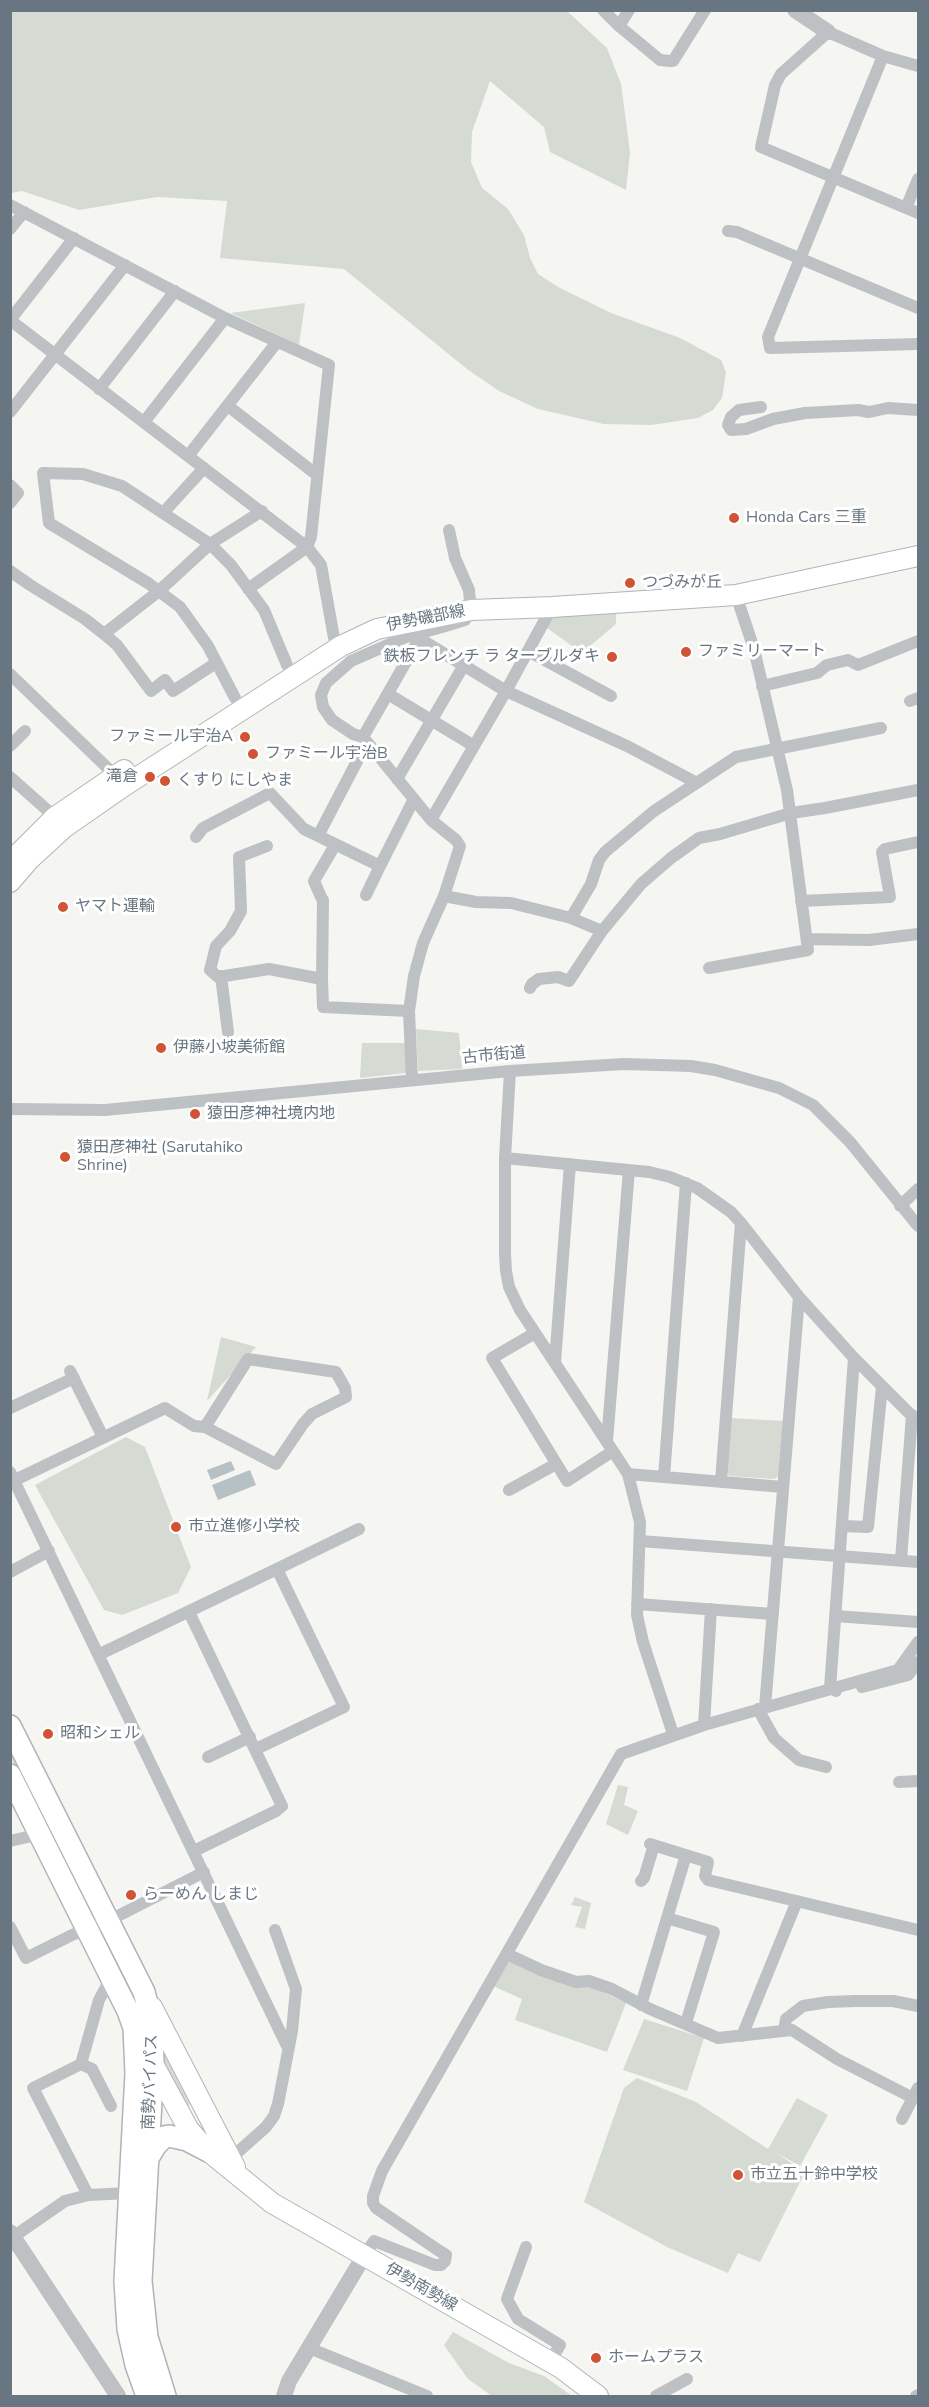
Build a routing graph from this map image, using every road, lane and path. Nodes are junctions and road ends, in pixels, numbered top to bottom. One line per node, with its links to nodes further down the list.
1 (603, 10): 5 (street)
2 (629, 10): 5 (street)
3 (705, 10): 5 (street)
4 (795, 10): 6 (street)
5 (619, 27)
6 (828, 32): 7 (street); 9 (street)
7 (883, 56): 8 (street); 9 (street)
8 (918, 66)
9 (834, 178): 12 (street); 18 (street)
10 (918, 178): 12 (street)
11 (10, 205): 13 (street)
12 (906, 208): 14 (street)
13 (24, 212): 15 (street); 17 (street)
14 (918, 213)
15 (10, 229)
16 (728, 231): 18 (street)
17 (74, 238): 19 (street); 23 (street)
18 (801, 258): 21 (street); 25 (street)
19 (125, 265): 20 (street); 26 (street)
20 (175, 291): 22 (street); 27 (street)
21 (918, 308)
22 (225, 318): 24 (street); 32 (street)
23 (11, 320): 26 (street)
24 (277, 342): 28 (street); 35 (street)
25 (918, 344)
26 (55, 355): 27 (street); 31 (street)
27 (99, 388): 32 (street)
28 (228, 406): 33 (street); 35 (street)
29 (761, 407): 30 (street)
30 (918, 410)
31 (10, 412)
32 (144, 422): 33 (street)
33 (188, 456): 34 (street)
34 (204, 468): 38 (street); 39 (street)
35 (318, 475): 43 (street)
36 (10, 484): 37 (street)
37 (10, 503)
38 (262, 511): 41 (street); 43 (street)
39 (163, 513): 41 (street); 47 (street)
40 (449, 530): 49 (street)
41 (210, 544): 46 (street); 47 (street)
42 (918, 544): 49 (main road, 伊勢磯部線)
43 (307, 547): 46 (street); 52 (street)
44 (918, 556): 48 (main road, 伊勢磯部線)
45 (10, 570): 51 (street)
46 (248, 589): 56 (street)
47 (159, 591): 51 (street); 55 (street)
48 (736, 595): 50 (main road, 伊勢磯部線); 59 (street)
49 (470, 605): 50 (main road, 伊勢磯部線); 52 (main road, 伊勢磯部線); 67 (street); 73 (main road, 伊勢磯部線)
50 (552, 607): 54 (street)
51 (104, 634): 55 (street)
52 (334, 638): 56 (main road, 伊勢磯部線)
53 (918, 641): 59 (street)
54 (528, 651): 60 (street); 62 (street)
55 (216, 663): 63 (street)
56 (287, 665): 63 (main road, 伊勢磯部線)
57 (464, 665): 60 (street); 61 (street); 64 (street)
58 (10, 674): 73 (street)
59 (762, 686): 70 (street)
60 (506, 692): 69 (street); 74 (street)
61 (388, 694): 64 (street); 67 (street)
62 (611, 696)
63 (235, 698): 73 (main road, 伊勢磯部線)
64 (432, 720): 69 (street); 72 (street)
65 (881, 728): 70 (street)
66 (24, 731): 68 (street)
67 (365, 740): 72 (street); 80 (street)
68 (10, 746)
69 (474, 746): 79 (street)
70 (777, 747): 74 (street); 77 (street)
71 (10, 777): 78 (street)
72 (397, 779): 76 (street)
73 (120, 780): 78 (main road, 伊勢磯部線); 87 (main road, 伊勢磯部線)
74 (698, 783): 91 (street)
75 (918, 790): 77 (street)
76 (414, 799): 79 (street); 86 (street)
77 (791, 813): 90 (street); 92 (street)
78 (55, 817): 85 (main road, 伊勢磯部線)
79 (431, 820): 89 (street)
80 (318, 836): 81 (street); 83 (street)
81 (196, 837)
82 (918, 842): 90 (street)
83 (335, 844): 86 (street); 97 (street)
84 (267, 846): 96 (street)
85 (10, 863)
86 (380, 866): 88 (street)
87 (10, 882)
88 (366, 895)
89 (444, 896): 91 (street); 99 (street)
90 (801, 901): 94 (street)
91 (571, 918): 92 (street)
92 (602, 931): 98 (street)
93 (918, 934): 94 (street)
94 (807, 939): 95 (street)
95 (709, 968)
96 (220, 976): 97 (street); 100 (street)
97 (322, 979): 99 (street)
98 (530, 988)
99 (409, 1011): 102 (street)
100 (228, 1032)
101 (510, 1071): 102 (street, 古市街道); 104 (street); 109 (street, 古市街道)
102 (412, 1080): 103 (street, 古市街道)
103 (10, 1109)
104 (505, 1158): 105 (street); 113 (street)
105 (570, 1164): 106 (street); 115 (street)
106 (629, 1170): 107 (street); 121 (street)
107 (686, 1183): 110 (street); 125 (street)
108 (918, 1190): 109 (street)
109 (900, 1206): 111 (street, 古市街道)
110 (741, 1223): 112 (street); 126 (street)
111 (918, 1226)
112 (799, 1297): 114 (street); 127 (street)
113 (535, 1333): 115 (street); 122 (street)
114 (854, 1358): 116 (street); 129 (street)
115 (555, 1362): 121 (street)
116 (882, 1386): 118 (street); 129 (street)
117 (10, 1408): 120 (street)
118 (915, 1419): 135 (street)
119 (205, 1427): 119 (street); 120 (street)
120 (103, 1437): 124 (street)
121 (610, 1446): 122 (street); 123 (street)
122 (556, 1464): 128 (street)
123 (628, 1474): 125 (street); 131 (street)
124 (13, 1476): 132 (street)
125 (663, 1476): 126 (street)
126 (721, 1481): 127 (street)
127 (783, 1487): 133 (street)
128 (509, 1490)
129 (842, 1526): 134 (street)
130 (359, 1529): 137 (street)
131 (640, 1540): 133 (street); 139 (street)
132 (49, 1551): 138 (street); 146 (street)
133 (778, 1552): 134 (street); 142 (street)
134 (840, 1556): 135 (street); 143 (street)
135 (901, 1560): 136 (street)
136 (918, 1562)
137 (277, 1569): 141 (street); 156 (street)
138 (10, 1572)
139 (637, 1604): 140 (street); 154 (street)
140 (711, 1609): 142 (street); 152 (street)
141 (189, 1612): 146 (street); 155 (street)
142 (773, 1614): 151 (street)
143 (835, 1616): 144 (street); 150 (street)
144 (918, 1622)
145 (918, 1642): 150 (street)
146 (100, 1654): 164 (street)
147 (918, 1662): 148 (street)
148 (908, 1675): 149 (street); 150 (street)
149 (918, 1683)
150 (830, 1688): 151 (street)
151 (762, 1708): 152 (street); 158 (street)
152 (704, 1725): 154 (street)
153 (10, 1726): 170 (highway, 南勢バイパス)
154 (673, 1734): 175 (street)
155 (250, 1737): 156 (street); 157 (street)
156 (256, 1749): 164 (street)
157 (208, 1756)
158 (826, 1767)
159 (10, 1775): 162 (highway, 南勢バイパス)
160 (918, 1781): 161 (street)
161 (899, 1782)
162 (40, 1834): 163 (street); 172 (highway, 南勢バイパス)
163 (10, 1841)
164 (194, 1851): 166 (street)
165 (686, 1855): 167 (street); 168 (street); 169 (street)
166 (204, 1872): 170 (street); 184 (street)
167 (641, 1881)
168 (798, 1902): 174 (street); 183 (street)
169 (667, 1918): 178 (street); 181 (street)
170 (108, 1921): 172 (street); 177 (highway, 南勢バイパス)
171 (10, 1927): 172 (street)
172 (87, 1928): 176 (highway, 南勢バイパス)
173 (275, 1930): 184 (street)
174 (918, 1930)
175 (507, 1954): 178 (street); 198 (street)
176 (111, 1978): 180 (highway, 南勢バイパス); 185 (street)
177 (144, 1992): 186 (highway, 南勢バイパス); 192 (main road, 伊勢南勢線)
178 (641, 2004): 181 (street)
179 (918, 2006): 182 (street)
180 (128, 2011): 186 (main road, 伊勢南勢線); 194 (highway, 南勢バイパス)
181 (686, 2024): 183 (street)
182 (784, 2031): 183 (street); 187 (street)
183 (742, 2036)
184 (287, 2046): 192 (street)
185 (81, 2064): 188 (street); 195 (street)
186 (153, 2065): 190 (main road, 伊勢南勢線); 191 (highway, 南勢バイパス)
187 (916, 2093): 189 (street)
188 (111, 2106)
189 (902, 2119)
190 (208, 2151): 191 (highway); 193 (main road, 伊勢南勢線)
191 (148, 2158): 204 (highway, 南勢バイパス)
192 (230, 2159): 193 (main road, 伊勢南勢線)
193 (244, 2179): 198 (main road, 伊勢南勢線)
194 (129, 2193): 195 (street); 203 (highway, 南勢バイパス)
195 (88, 2195): 196 (street)
196 (12, 2235): 202 (street)
197 (526, 2247): 200 (street)
198 (364, 2256): 199 (street); 200 (main road, 伊勢南勢線)
199 (309, 2348): 205 (street); 206 (street)
200 (550, 2362): 207 (main road, 伊勢南勢線)
201 (687, 2379): 208 (street)
202 (118, 2397)
203 (147, 2397)
204 (165, 2397)
205 (284, 2397)
206 (427, 2397)
207 (598, 2397)
208 (656, 2397)

